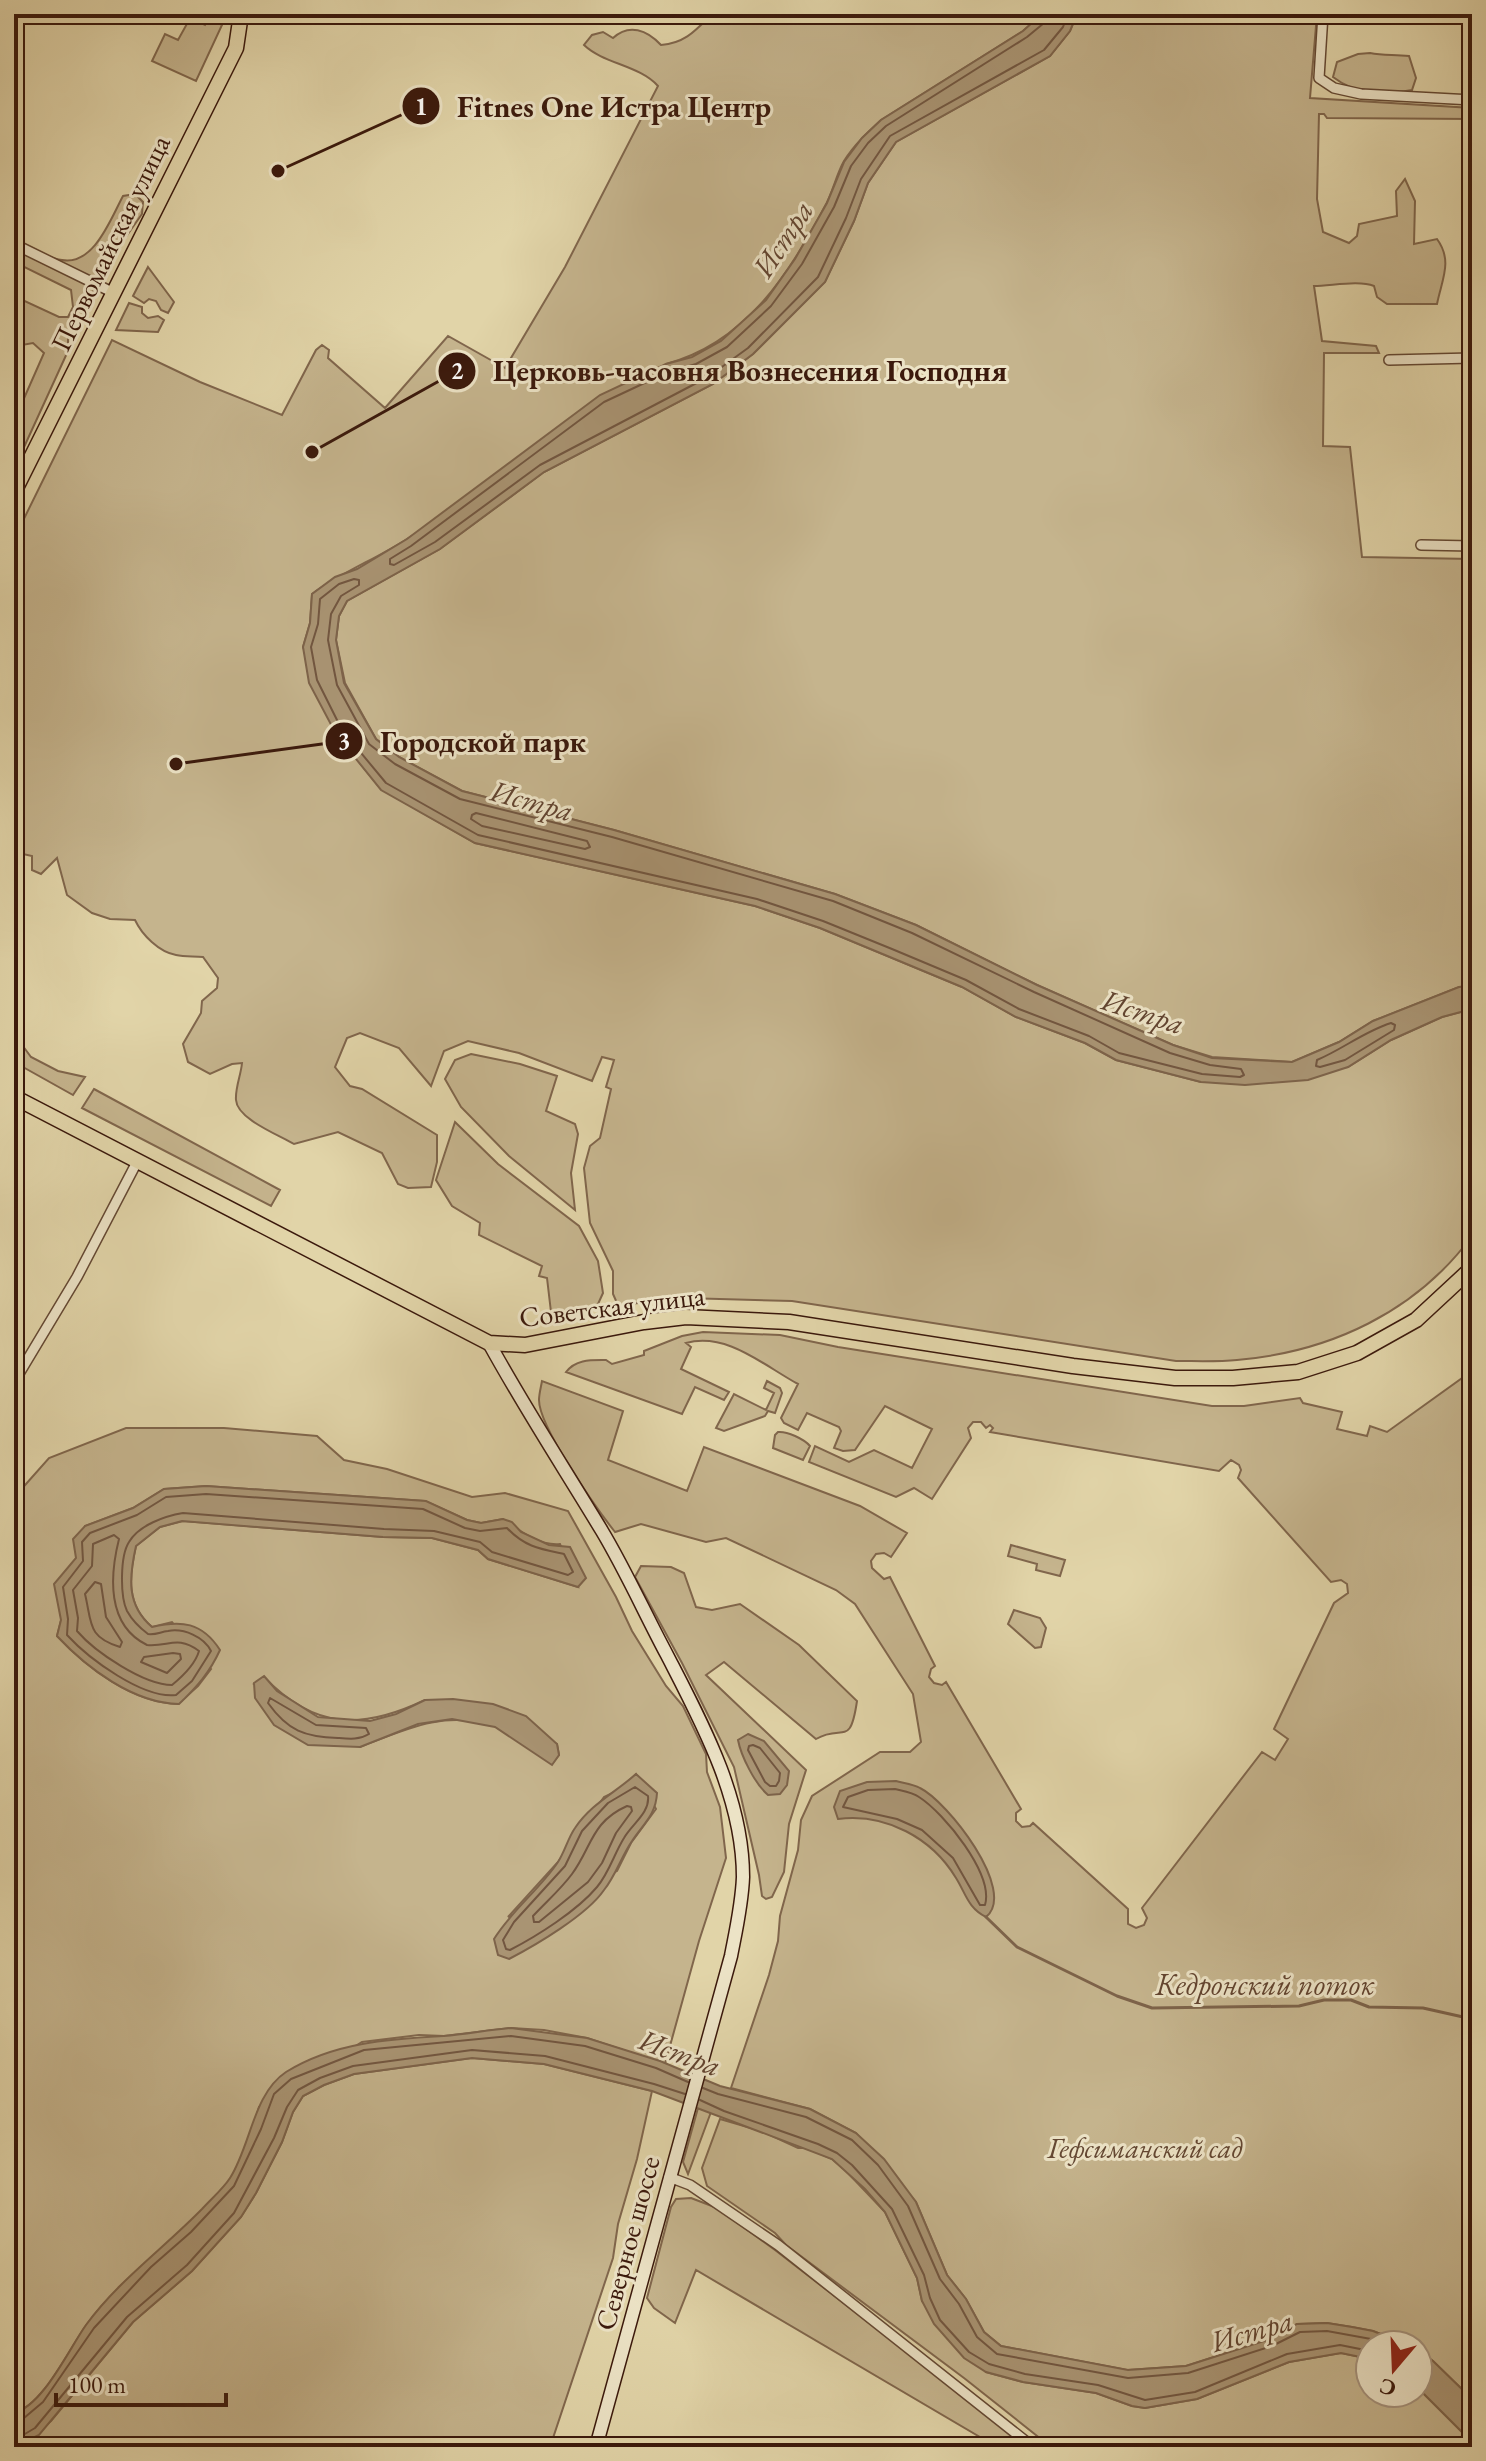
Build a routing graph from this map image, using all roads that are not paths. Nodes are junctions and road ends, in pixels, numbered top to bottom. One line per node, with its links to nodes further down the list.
1 (17, 14): 4 (street)
2 (241, 14): 7 (main road, Первомайская улица)
3 (1323, 14): 5 (street)
4 (14, 20)
5 (1472, 100)
6 (14, 244): 7 (street)
7 (114, 293): 10 (main road, Первомайская улица)
8 (1472, 358): 9 (street)
9 (1389, 360)
10 (14, 492)
11 (1421, 545): 12 (street)
12 (1472, 546)
13 (14, 1097): 14 (main road, Советская улица)
14 (138, 1160): 16 (main road, Советская улица); 17 (street)
15 (1472, 1268): 16 (main road, Советская улица)
16 (489, 1343): 18 (main road, Северное шоссе)
17 (14, 1382)
18 (669, 2177): 19 (main road, Северное шоссе); 20 (street)
19 (596, 2447)
20 (1033, 2447)

